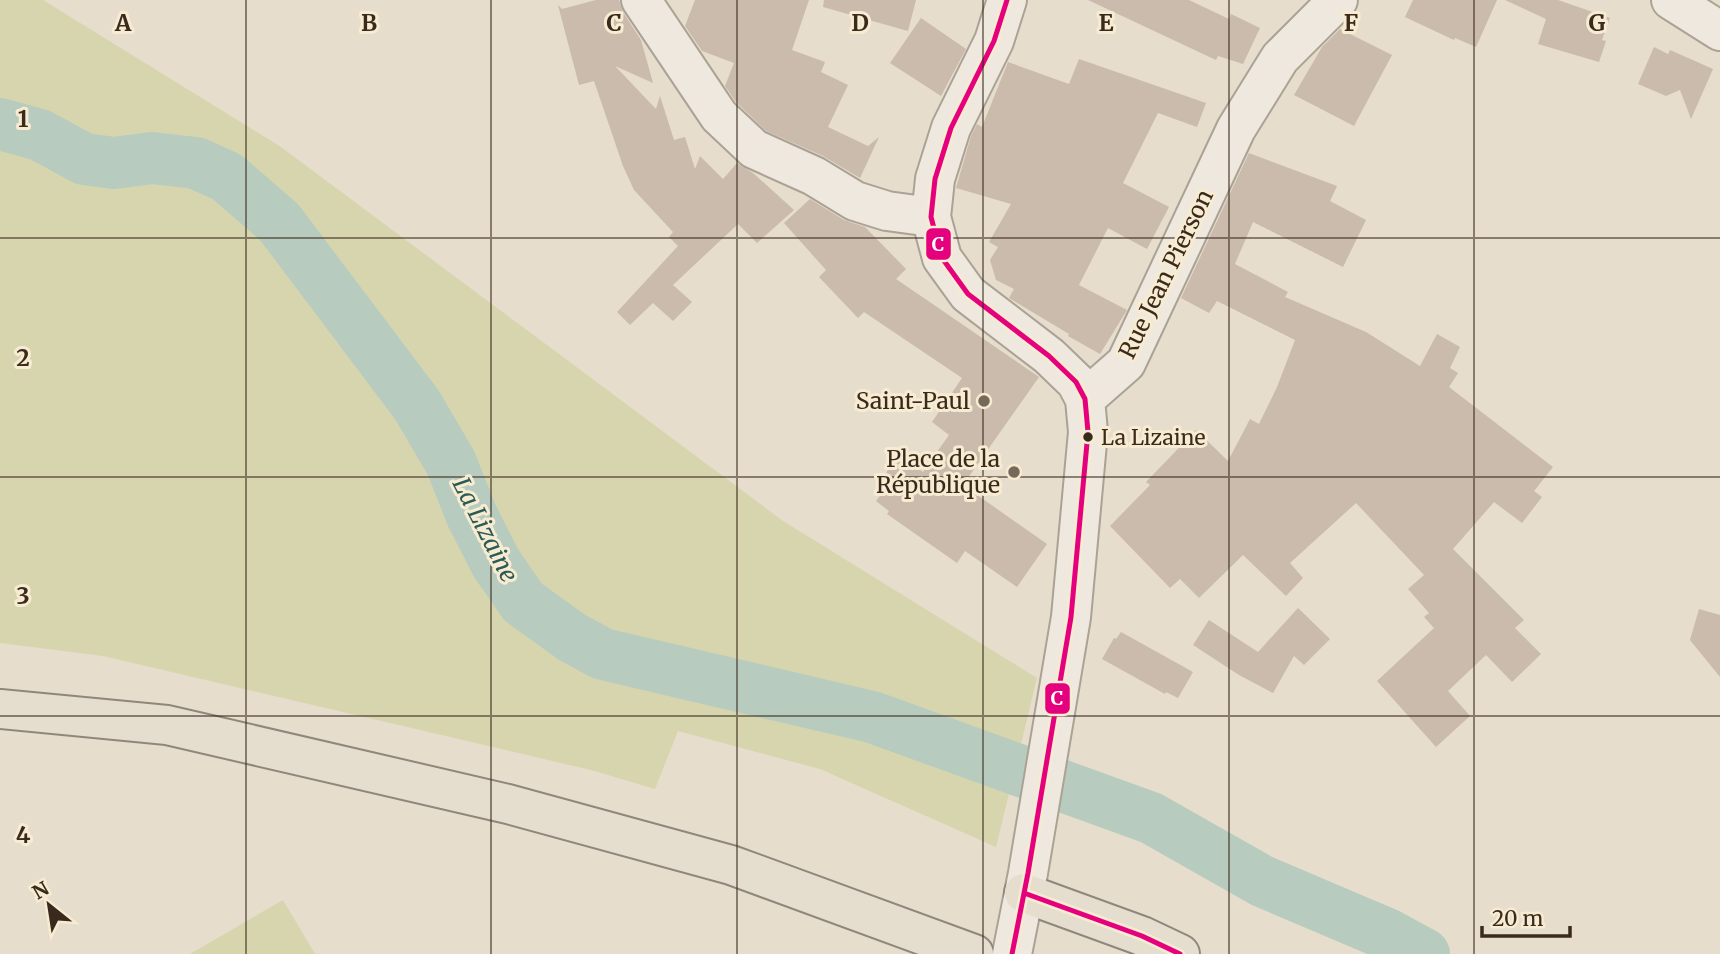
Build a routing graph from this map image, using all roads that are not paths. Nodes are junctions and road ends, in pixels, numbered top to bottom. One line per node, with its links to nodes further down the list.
1 (641, 0): 6 (street)
2 (1007, 0): 6 (street)
3 (1338, 0): 7 (street, Rue Jean Pierson)
4 (1671, 0): 5 (street)
5 (1720, 31)
6 (931, 217): 7 (street)
7 (1085, 399): 9 (street)
8 (0, 709): 10 (main road)
9 (1026, 878): 11 (street); 12 (main road)
10 (974, 954)
11 (1012, 954)
12 (1180, 954)

